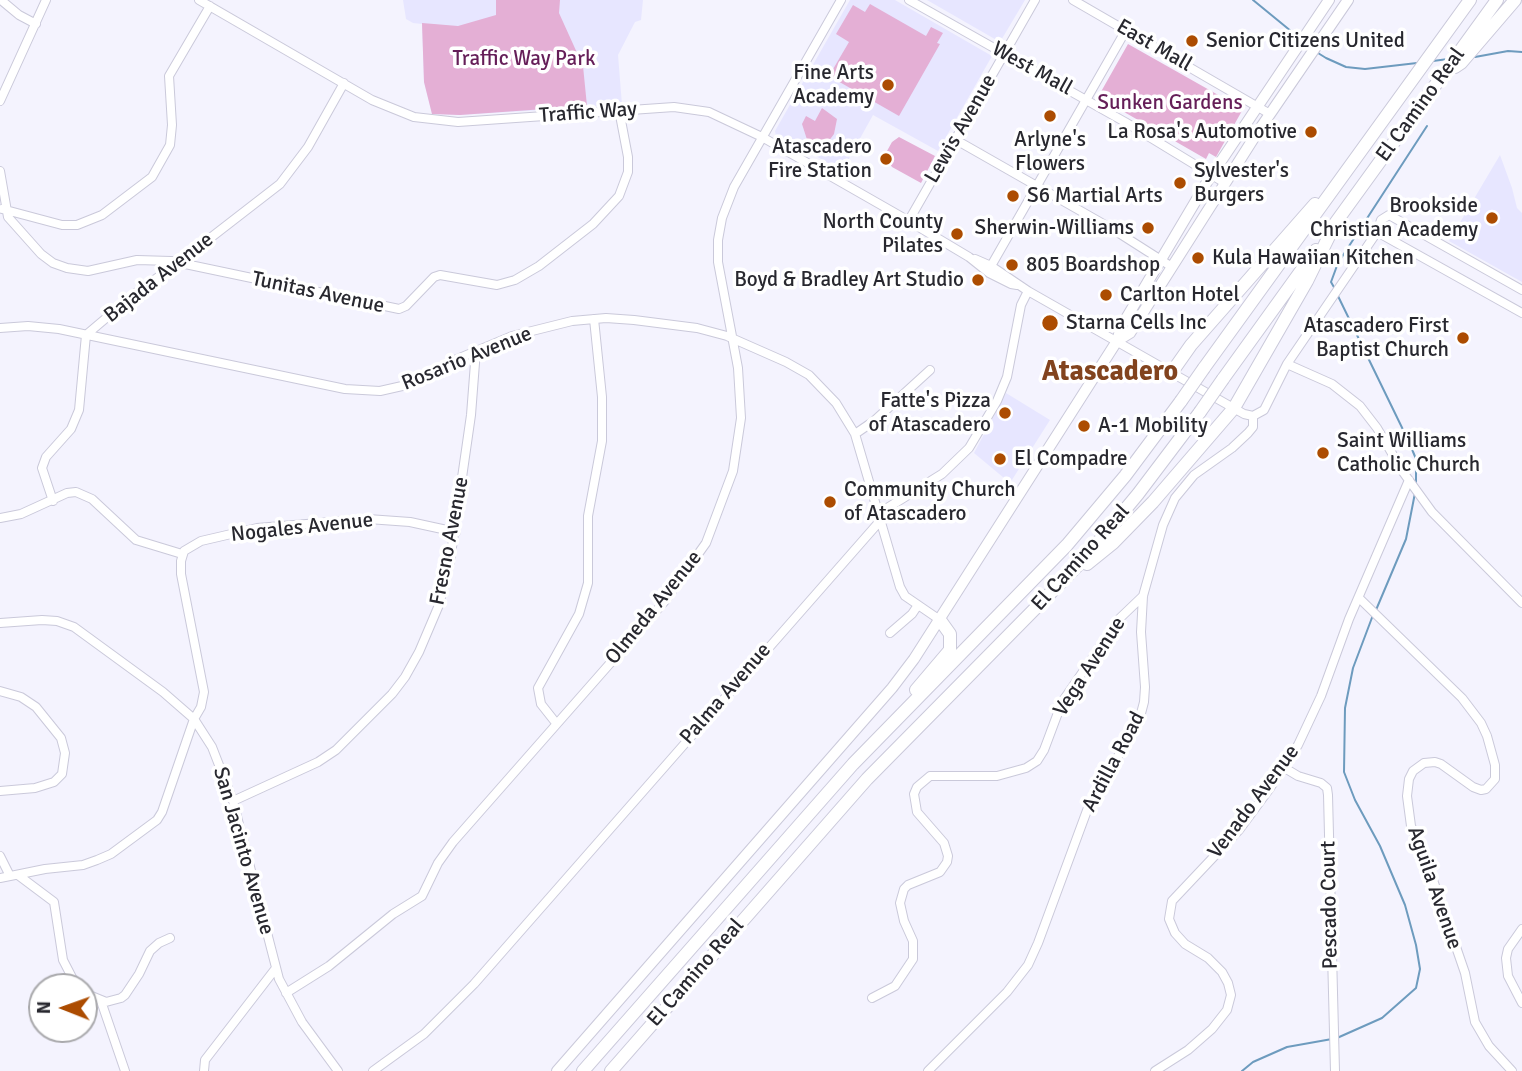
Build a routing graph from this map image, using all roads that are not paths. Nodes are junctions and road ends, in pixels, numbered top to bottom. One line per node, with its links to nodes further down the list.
1 (1, 0): 14 (street)
2 (46, 0): 14 (street)
3 (199, 0): 13 (street, Traffic Way)
4 (841, 0): 24 (street, Olmeda Avenue)
5 (909, 0): 16 (street, West Mall)
6 (1035, 0): 16 (street, Lewis Avenue)
7 (1073, 0): 15 (street, East Mall)
8 (1329, 0): 21 (main road, El Camino Real)
9 (1348, 0): 23 (main road, El Camino Real)
10 (1470, 0): 26 (highway, El Camino Real)
11 (1497, 0): 17 (highway, El Camino Real)
12 (1516, 0): 17 (highway)
13 (210, 6): 18 (street, Traffic Way); 31 (street)
14 (36, 24): 20 (street)
15 (1126, 30): 19 (street); 21 (street, East Mall)
16 (1004, 55): 19 (street, West Mall); 25 (street, Lewis Avenue)
17 (1461, 58): 33 (highway, El Camino Real)
18 (344, 83): 22 (street, Traffic Way); 37 (street, Bajada Avenue)
19 (1086, 100): 28 (street, West Mall); 30 (street)
20 (0, 101)
21 (1257, 106): 23 (street, East Mall); 28 (main road, El Camino Real)
22 (620, 110): 24 (street, Traffic Way); 37 (street, Tunitas Avenue)
23 (1270, 114): 29 (main road, El Camino Real)
24 (762, 137): 32 (street, Traffic Way); 47 (street, Olmeda Avenue)
25 (956, 140): 30 (street); 32 (street, Lewis Avenue)
26 (1358, 157): 52 (highway); 71 (highway, El Camino Real, bridge)
27 (0, 171): 31 (street)
28 (1212, 174): 29 (street, West Mall); 36 (main road, El Camino Real)
29 (1226, 183): 39 (main road, El Camino Real)
30 (1037, 186): 36 (street); 38 (street)
31 (3, 209): 37 (street)
32 (908, 222): 35 (street, Traffic Way)
33 (1335, 224): 53 (highway); 62 (highway, El Camino Real, bridge)
34 (1377, 232): 41 (street); 43 (street); 50 (street, Ardilla Road)
35 (969, 257): 38 (street, Traffic Way); 40 (street, Traffic Way)
36 (1161, 261): 39 (street); 48 (main road, El Camino Real)
37 (178, 263): 46 (street, Bajada Avenue)
38 (991, 266): 40 (street, Traffic Way)
39 (1172, 267): 48 (main road, El Camino Real)
40 (1017, 285): 42 (street, Traffic Way)
41 (1522, 290)
42 (1028, 291): 48 (street, Traffic Way); 59 (street, Palma Avenue)
43 (1522, 313)
44 (594, 318): 47 (street, Rosario Avenue); 49 (street, Rosario Avenue); 73 (street)
45 (0, 328): 46 (street, Rosario Avenue)
46 (86, 335): 49 (street, Rosario Avenue); 57 (street, Bajada Avenue)
47 (734, 339): 55 (street, Rosario Avenue); 73 (street, Olmeda Avenue)
48 (1118, 341): 52 (street, Traffic Way); 67 (main road, El Camino Real)
49 (476, 350): 60 (street, Fresno Avenue)
50 (1287, 364): 54 (street, Ardilla Road); 56 (street)
51 (930, 370): 55 (street)
52 (1172, 372): 53 (street, Traffic Way)
53 (1234, 408): 54 (street, Traffic Way); 62 (highway)
54 (1253, 416): 63 (street, Ardilla Road)
55 (855, 434): 59 (street, Rosario Avenue)
56 (1409, 480): 64 (street, Venado Avenue); 65 (street)
57 (53, 501): 58 (street); 61 (street)
58 (0, 518)
59 (880, 521): 66 (street, Rosario Avenue); 92 (street, Palma Avenue)
60 (456, 533): 61 (street, Nogales Avenue); 76 (street, Fresno Avenue)
61 (182, 554): 72 (street)
62 (1052, 593): 95 (highway, El Camino Real)
63 (1143, 596): 85 (street, Vega Avenue); 96 (street, Ardilla Road)
64 (1359, 598): 74 (street, Venado Avenue); 99 (street, Aguila Avenue)
65 (1522, 603)
66 (918, 605): 67 (street, Rosario Avenue); 69 (street)
67 (940, 620): 71 (highway); 93 (main road, El Camino Real)
68 (0, 623): 72 (street, San Jacinto Avenue)
69 (890, 633)
70 (0, 691): 75 (street)
71 (908, 708): 94 (highway, El Camino Real)
72 (194, 719): 76 (street, San Jacinto Avenue); 78 (street)
73 (556, 723): 84 (street, Olmeda Avenue)
74 (1283, 767): 97 (street, Venado Avenue); 98 (street, Pescado Court)
75 (0, 791)
76 (233, 801): 82 (street, San Jacinto Avenue)
77 (0, 856): 78 (street)
78 (14, 875): 79 (street); 83 (street)
79 (0, 878)
80 (1522, 929): 88 (street)
81 (170, 938): 87 (street)
82 (276, 968): 84 (street, San Jacinto Avenue); 90 (street)
83 (70, 973)
84 (286, 993): 91 (street, San Jacinto Avenue)
85 (872, 998)
86 (98, 999): 87 (street)
87 (102, 1001): 89 (street)
88 (1522, 1003)
89 (125, 1071)
90 (204, 1071)
91 (338, 1071)
92 (373, 1071)
93 (557, 1071)
94 (583, 1071)
95 (611, 1071)
96 (928, 1071)
97 (1155, 1071)
98 (1335, 1071)
99 (1512, 1071)

